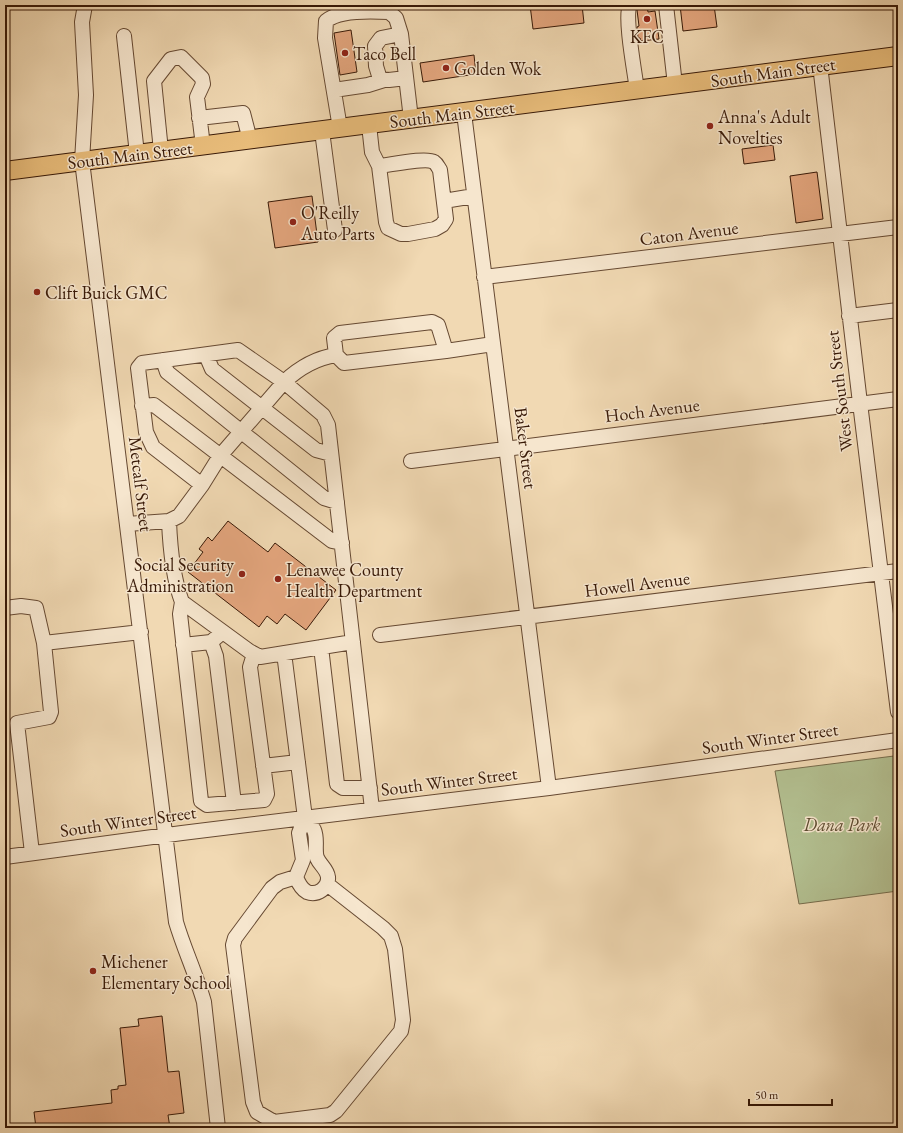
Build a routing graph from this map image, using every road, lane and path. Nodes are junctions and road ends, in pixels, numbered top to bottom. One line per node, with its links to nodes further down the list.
1 (86, 5): 27 (street, Metcalf Street)
2 (630, 5): 10 (street)
3 (634, 5): 10 (street)
4 (656, 5): 8 (street)
5 (666, 5): 8 (street)
6 (401, 34): 12 (street); 13 (street); 15 (street)
7 (124, 36): 26 (street)
8 (669, 38): 14 (street)
9 (898, 56): 11 (main road, South Main Street)
10 (633, 58): 16 (street)
11 (820, 65): 14 (main road, South Main Street); 34 (street, West South Street)
12 (406, 78): 13 (street); 19 (street)
13 (384, 80): 15 (street)
14 (675, 85): 16 (main road, South Main Street)
15 (334, 90): 21 (street)
16 (637, 90): 17 (main road, South Main Street)
17 (464, 113): 19 (main road, South Main Street); 30 (street, Baker Street)
18 (199, 118): 23 (street); 24 (street); 25 (street)
19 (411, 120): 20 (main road, South Main Street)
20 (369, 125): 21 (main road, South Main Street); 28 (street)
21 (340, 128): 22 (main road, South Main Street)
22 (322, 131): 23 (main road, South Main Street); 33 (street)
23 (250, 140): 24 (main road, South Main Street)
24 (203, 146): 25 (main road, South Main Street)
25 (161, 151): 26 (main road, South Main Street)
26 (137, 154): 27 (main road, South Main Street)
27 (82, 161): 29 (main road, South Main Street); 56 (street, Metcalf Street)
28 (379, 166): 31 (street); 31 (street)
29 (5, 171)
30 (474, 196): 31 (street); 35 (street, Baker Street)
31 (444, 201)
32 (898, 227): 34 (street, Caton Avenue)
33 (335, 230)
34 (840, 234): 35 (street, Caton Avenue); 37 (street, West South Street)
35 (484, 277): 38 (street, Baker Street)
36 (898, 310): 37 (street)
37 (849, 316): 45 (street, West South Street)
38 (493, 344): 39 (street); 49 (street, Baker Street)
39 (446, 351): 41 (street); 41 (street)
40 (206, 354): 42 (street); 43 (street); 47 (street)
41 (336, 355): 43 (street)
42 (163, 360): 46 (street); 48 (street)
43 (284, 382): 47 (street); 50 (street)
44 (898, 399): 45 (street, Hoch Avenue)
45 (860, 404): 49 (street, Hoch Avenue); 59 (street, West South Street)
46 (142, 406): 51 (street); 53 (street)
47 (263, 408): 48 (street); 50 (street)
48 (242, 432): 51 (street); 54 (street)
49 (507, 448): 52 (street, Hoch Avenue); 62 (street, Baker Street)
50 (331, 454): 54 (street)
51 (220, 456): 53 (street); 57 (street)
52 (411, 461)
53 (202, 485): 55 (street)
54 (337, 502): 57 (street)
55 (169, 520): 56 (street); 60 (street)
56 (127, 524): 63 (street, Metcalf Street)
57 (342, 544): 67 (street)
58 (898, 571): 59 (street, Howell Avenue)
59 (881, 573): 62 (street, Howell Avenue); 72 (street, West South Street)
60 (182, 602): 64 (street); 69 (street)
61 (5, 608): 68 (street)
62 (527, 618): 65 (street, Howell Avenue); 79 (street, Baker Street)
63 (141, 632): 68 (street); 83 (street, Metcalf Street)
64 (223, 632): 66 (street); 73 (street)
65 (380, 635)
66 (211, 642): 69 (street); 80 (street)
67 (353, 642): 70 (street); 78 (street)
68 (44, 643): 84 (street)
69 (183, 645): 80 (street)
70 (321, 647): 71 (street); 78 (street)
71 (284, 653): 73 (street); 76 (street)
72 (894, 653): 74 (street, West South Street)
73 (254, 654): 77 (street)
74 (898, 712)
75 (898, 740): 79 (street, South Winter Street)
76 (298, 762): 77 (street); 82 (street)
77 (263, 766): 80 (street)
78 (370, 788): 81 (street)
79 (549, 788): 81 (street, South Winter Street)
80 (234, 802)
81 (372, 809): 82 (street, South Winter Street)
82 (305, 818): 83 (street, South Winter Street); 86 (street)
83 (166, 835): 84 (street, South Winter Street); 89 (street, Metcalf Street)
84 (32, 853): 85 (street, South Winter Street)
85 (5, 858)
86 (310, 859): 87 (street); 88 (street)
87 (296, 877): 88 (street); 88 (street)
88 (327, 884)
89 (218, 1128)

